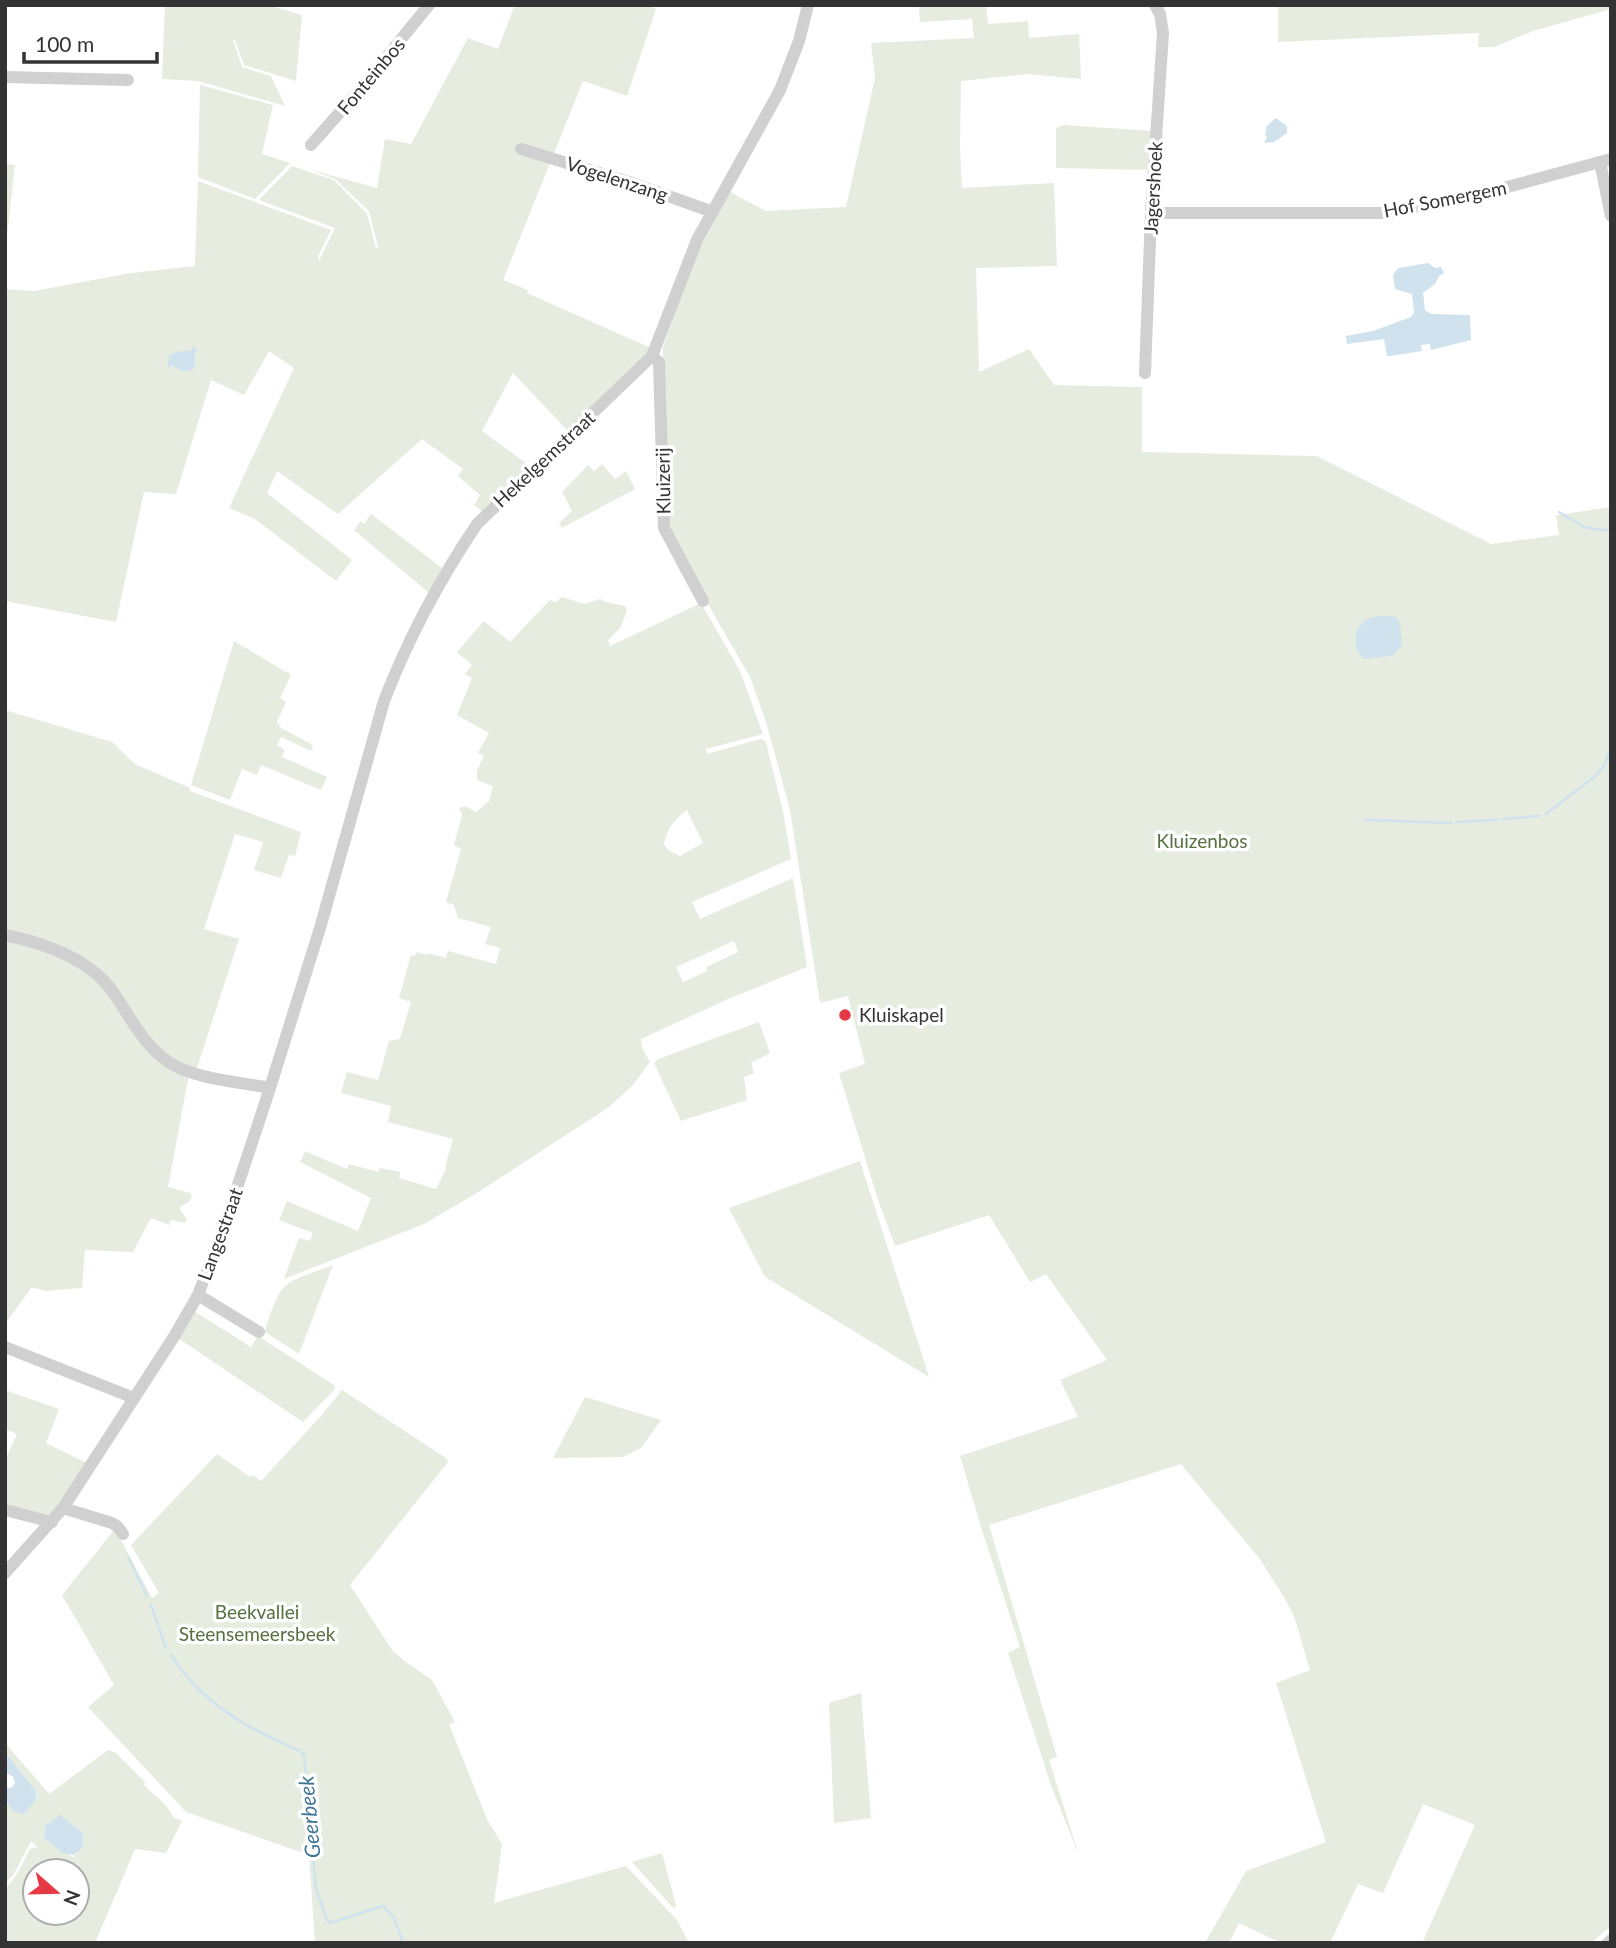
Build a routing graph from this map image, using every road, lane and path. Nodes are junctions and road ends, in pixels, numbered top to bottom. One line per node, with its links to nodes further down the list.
1 (429, 5): 7 (street, Fonteinbos)
2 (821, 5): 4 (street)
3 (1155, 5): 11 (street, Jagershoek)
4 (807, 7): 10 (street, Hekelgemstraat)
5 (5, 77): 6 (street)
6 (128, 80)
7 (311, 145)
8 (521, 149): 10 (street, Vogelenzang)
9 (1605, 161): 11 (street, Hof Somergem); 12 (street)
10 (713, 212): 13 (street, Hekelgemstraat)
11 (1151, 213): 14 (street, Jagershoek)
12 (1611, 216)
13 (652, 356): 15 (street, Kluizerij); 16 (street, Hekelgemstraat)
14 (1145, 373)
15 (703, 601)
16 (318, 933): 18 (street, Langestraat)
17 (5, 935): 18 (street)
18 (270, 1088): 19 (street, Langestraat)
19 (198, 1295): 20 (street); 22 (street, Langestraat)
20 (259, 1332)
21 (5, 1346): 22 (street)
22 (134, 1398): 23 (street, Langestraat)
23 (63, 1508): 25 (street, Langestraat); 26 (street)
24 (5, 1510): 25 (street)
25 (52, 1522): 27 (street, Langestraat)
26 (123, 1534)
27 (5, 1573)

